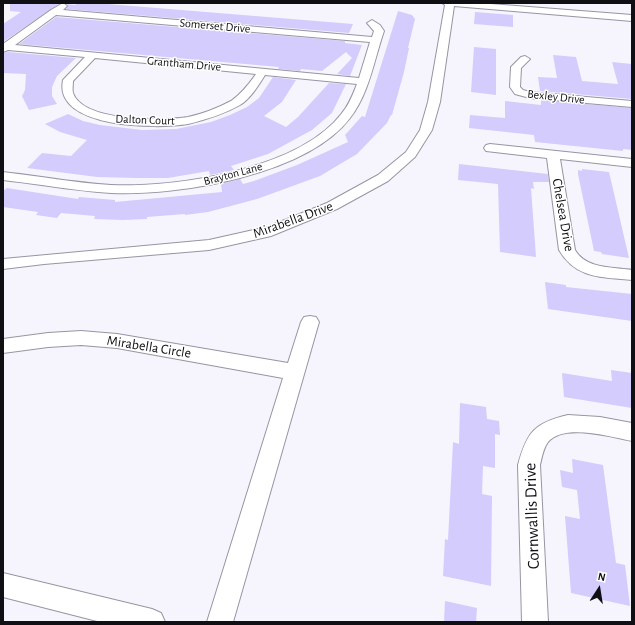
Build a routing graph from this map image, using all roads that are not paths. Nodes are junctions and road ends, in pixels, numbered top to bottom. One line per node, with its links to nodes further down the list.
1 (67, 3): 5 (street)
2 (446, 3): 3 (street)
3 (450, 3): 6 (street); 19 (street, Mirabella Drive)
4 (499, 3): 6 (street)
5 (54, 12): 8 (street, Somerset Drive); 9 (street)
6 (631, 15)
7 (372, 23): 8 (street)
8 (376, 40): 13 (street, Brayton Lane)
9 (4, 48): 10 (street, Grantham Drive)
10 (93, 56): 12 (street, Grantham Drive); 12 (street, Dalton Court)
11 (525, 59): 14 (street, Bexley Drive)
12 (262, 72): 13 (street, Grantham Drive)
13 (362, 81): 18 (street, Brayton Lane)
14 (632, 104)
15 (490, 148): 16 (street, Chelsea Drive)
16 (553, 155): 17 (street, Chelsea Drive); 20 (street, Chelsea Drive)
17 (632, 163)
18 (3, 176)
19 (3, 264)
20 (632, 275)
21 (310, 322): 23 (street)
22 (3, 346): 23 (street, Mirabella Circle)
23 (294, 372): 27 (street)
24 (632, 432): 28 (street, Cornwallis Drive)
25 (3, 585): 26 (street)
26 (152, 622)
27 (220, 622)
28 (535, 622)

